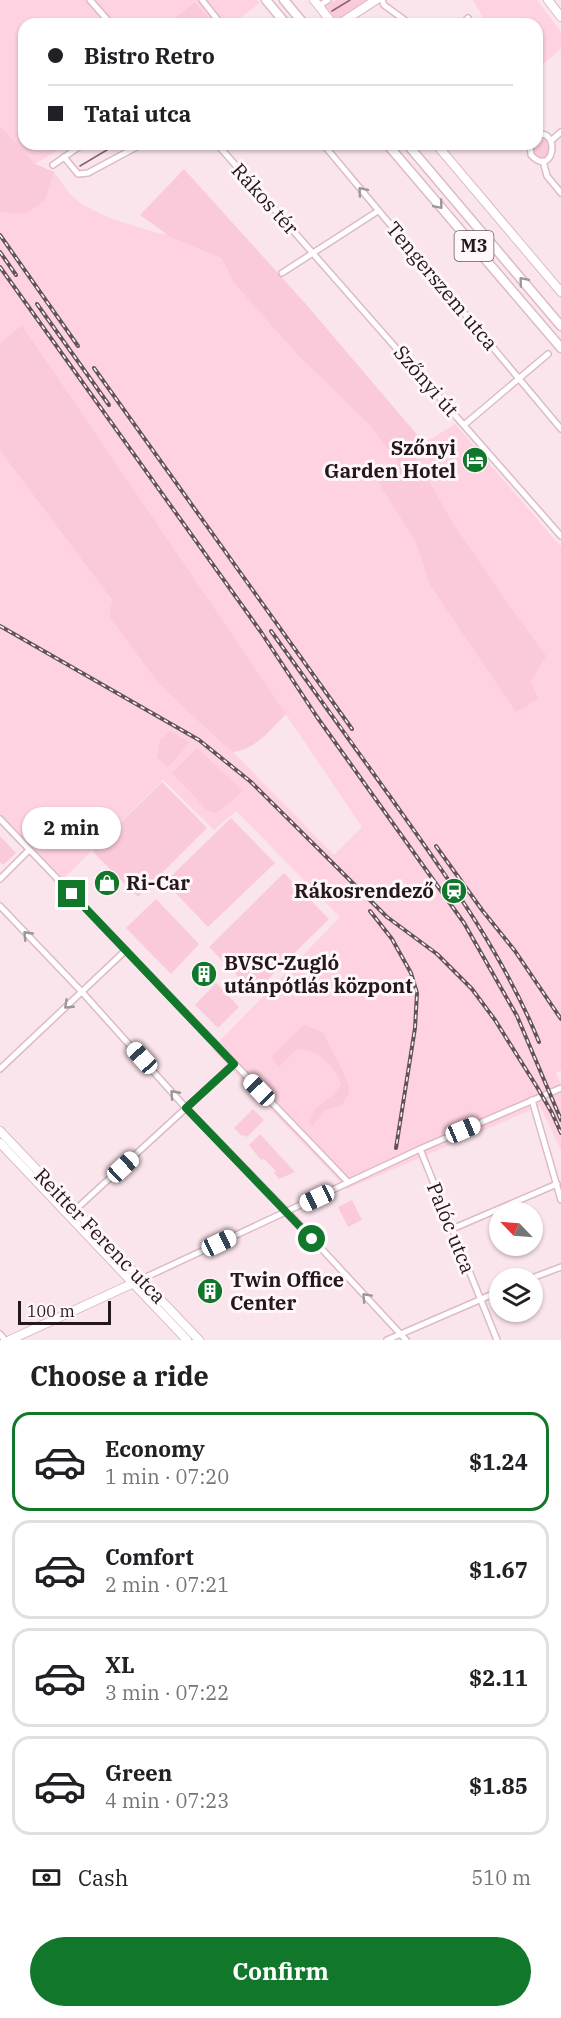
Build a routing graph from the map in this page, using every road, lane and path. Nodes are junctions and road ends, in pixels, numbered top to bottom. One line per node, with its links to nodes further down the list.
1 (90, 0): 11 (street)
2 (202, 0): 12 (street)
3 (266, 0): 13 (main road)
4 (284, 0): 14 (main road)
5 (328, 0): 9 (street)
6 (376, 0): 16 (street)
7 (382, 0): 17 (street)
8 (548, 0): 10 (street)
9 (316, 3): 15 (street)
10 (561, 17)
11 (106, 18)
12 (216, 18)
13 (281, 18)
14 (299, 18)
15 (328, 18)
16 (348, 18)
17 (402, 18)
18 (561, 132): 20 (street)
19 (543, 134): 20 (street)
20 (553, 139): 30 (street)
21 (74, 150): 29 (street)
22 (131, 150): 29 (street)
23 (222, 150): 34 (street, Rákos tér)
24 (328, 150): 33 (street, Tengerszem utca, one-way to 24)
25 (392, 150): 38 (main road, M3, one-way to 38)
26 (412, 150): 37 (main road, M3, one-way to 26)
27 (441, 150): 36 (street)
28 (531, 150): 30 (street)
29 (64, 157): 31 (street)
30 (543, 161): 32 (street)
31 (53, 165)
32 (561, 193)
33 (378, 211): 34 (street); 40 (street, Tengerszem utca)
34 (314, 253): 35 (street); 41 (street, Szőnyi út)
35 (282, 273)
36 (561, 292)
37 (561, 326)
38 (561, 348)
39 (548, 354): 40 (street)
40 (519, 377): 41 (street); 42 (street, Tengerszem utca)
41 (464, 425): 43 (street, Szőnyi út)
42 (561, 429)
43 (561, 536)
44 (0, 819): 45 (street)
45 (30, 850): 46 (street); 48 (street)
46 (0, 879)
47 (0, 906): 49 (street, one-way to 47)
48 (126, 950): 49 (street); 50 (street)
49 (82, 992): 51 (street, one-way to 51); 54 (street, one-way to 49)
50 (234, 1064): 54 (street); 58 (street)
51 (0, 1069)
52 (561, 1088): 53 (street)
53 (532, 1100): 57 (street); 59 (street)
54 (186, 1108): 61 (street); 62 (street)
55 (0, 1131): 62 (street, Reitter Ferenc utca)
56 (0, 1143): 62 (street, Reitter Ferenc utca)
57 (420, 1149): 58 (street); 63 (street, Palóc utca)
58 (348, 1182): 61 (street)
59 (557, 1184): 60 (street); 63 (street)
60 (561, 1200)
61 (287, 1212): 66 (street); 70 (street, one-way to 61)
62 (72, 1213): 66 (street, Reitter Ferenc utca)
63 (452, 1229): 68 (street, Palóc utca)
64 (561, 1267): 65 (street)
65 (543, 1274)
66 (138, 1281): 71 (street); 72 (street, Reitter Ferenc utca); 73 (street, Reitter Ferenc utca)
67 (489, 1295): 68 (street)
68 (480, 1299): 70 (street); 76 (street, Palóc utca)
69 (0, 1334): 71 (street)
70 (400, 1334): 74 (street); 75 (street)
71 (8, 1340)
72 (187, 1340)
73 (199, 1340)
74 (387, 1340)
75 (406, 1340)
76 (497, 1340)

